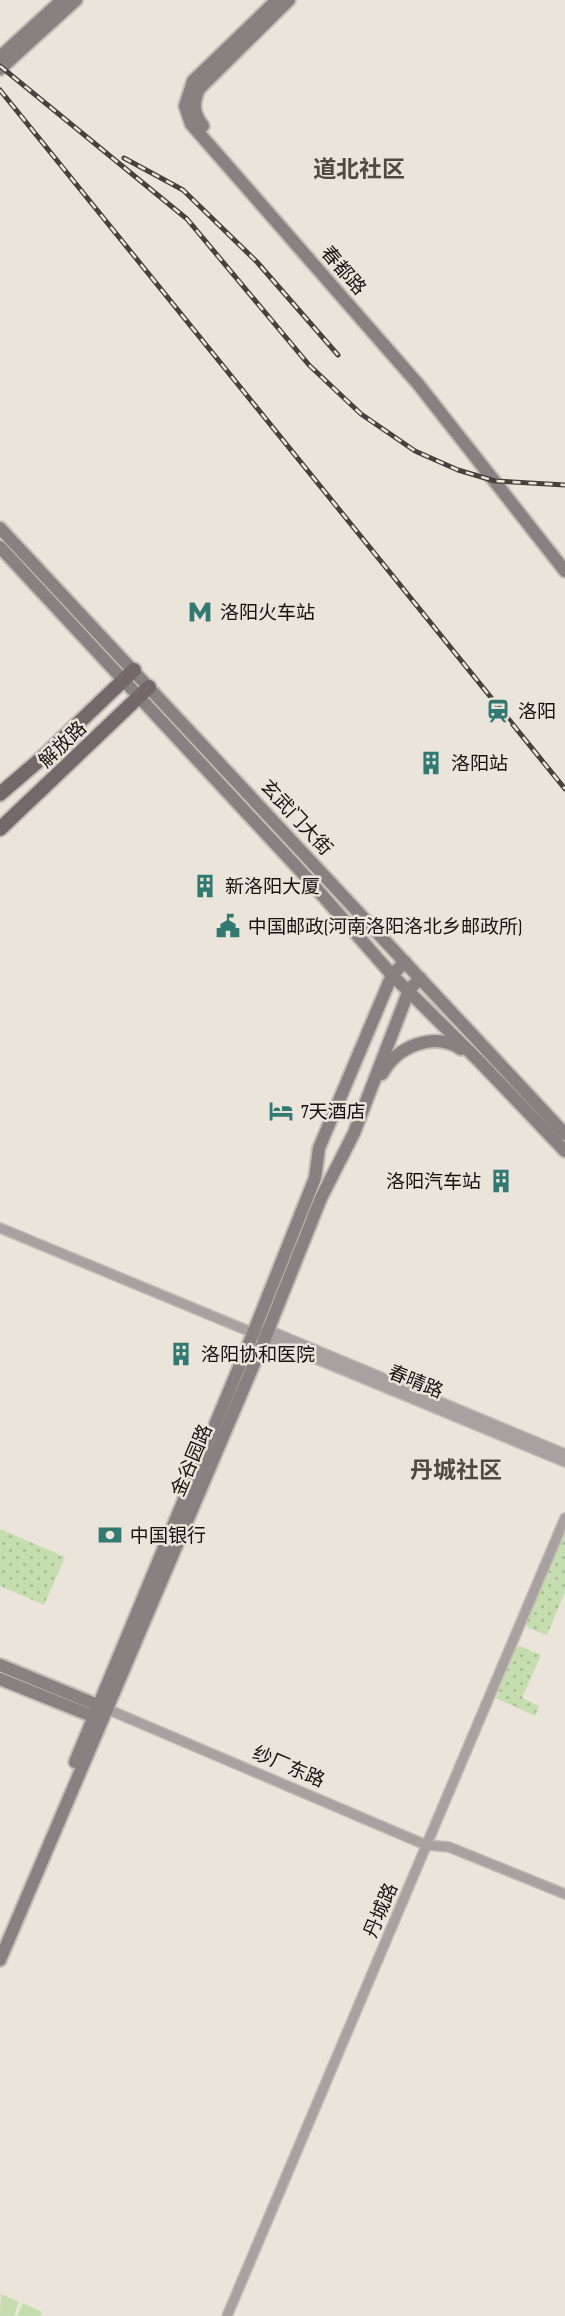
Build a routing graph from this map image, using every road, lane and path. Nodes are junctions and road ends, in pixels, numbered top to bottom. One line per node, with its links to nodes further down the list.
1 (62, 0): 5 (main road)
2 (76, 0): 6 (main road)
3 (277, 0): 10 (main road, 春都路)
4 (289, 0): 9 (main road, 春都路)
5 (0, 57)
6 (0, 69)
7 (0, 528): 11 (main road, 玄武门大街)
8 (0, 547): 11 (main road, 玄武门大街)
9 (565, 562)
10 (565, 572)
11 (129, 675): 12 (main road, 玄武门大街); 13 (main road, 解放路)
12 (144, 692): 14 (main road, 解放路); 15 (main road, 玄武门大街); 16 (main road, 玄武门大街)
13 (0, 793)
14 (0, 829)
15 (405, 962): 16 (main road, 金谷园路); 17 (main road, 玄武门大街)
16 (392, 975): 18 (main road, 玄武门大街); 24 (main road, 金谷园路)
17 (419, 978): 18 (main road, 金谷园路); 21 (main road, 玄武门大街)
18 (408, 990): 19 (main road, 玄武门大街); 20 (main road, 金谷园路)
19 (480, 1061): 20 (main road); 22 (main road, 玄武门大街)
20 (364, 1108): 24 (main road, 金谷园路)
21 (565, 1134)
22 (565, 1151)
23 (0, 1227): 24 (street, 春晴路)
24 (262, 1333): 25 (street, 春晴路); 26 (street, 春晴路); 30 (main road, 金谷园路)
25 (565, 1454)
26 (565, 1462)
27 (565, 1518): 31 (street, 丹城路)
28 (0, 1665): 30 (main road, 纱厂东路)
29 (0, 1679): 30 (main road, 纱厂东路)
30 (101, 1713): 31 (street, 纱厂东路); 33 (main road, 金谷园路); 34 (main road, 金谷园路)
31 (426, 1845): 32 (street, 纱厂东路); 35 (street, 丹城路)
32 (565, 1894)
33 (0, 1944)
34 (0, 1960)
35 (227, 2316)

